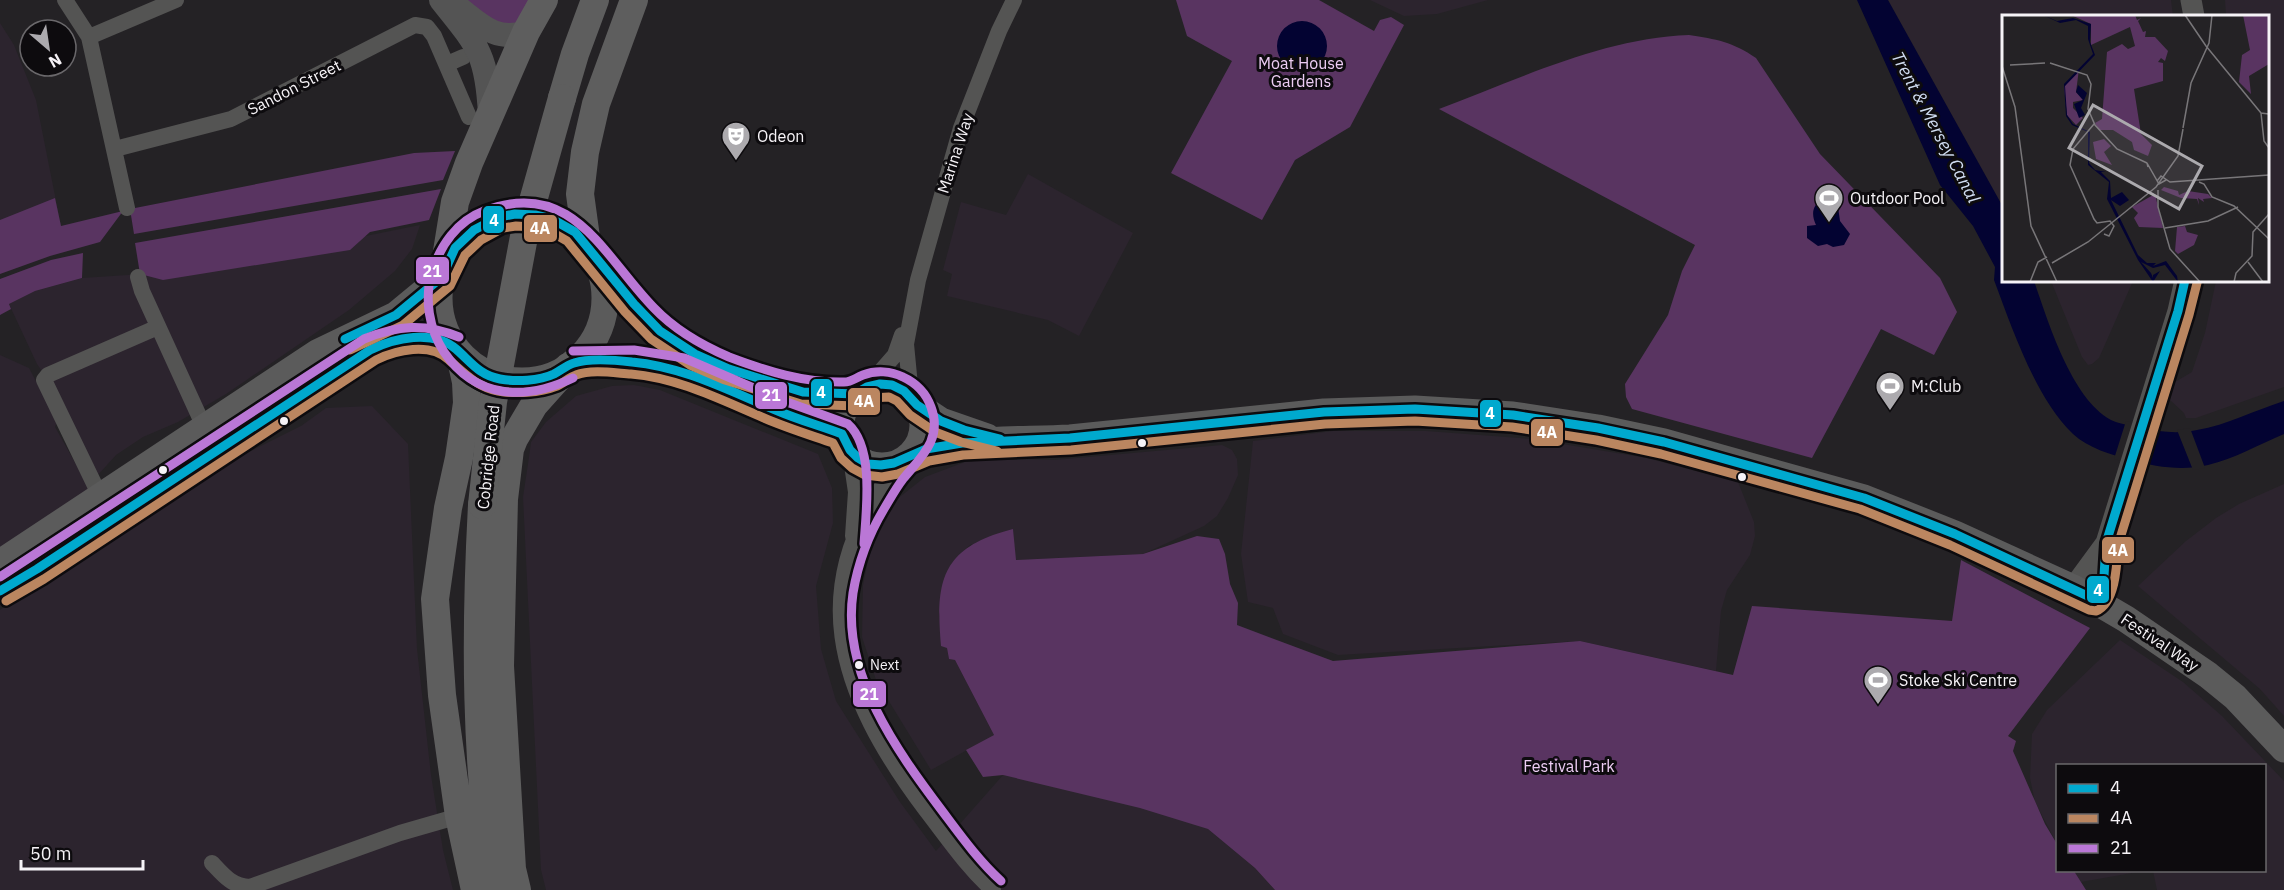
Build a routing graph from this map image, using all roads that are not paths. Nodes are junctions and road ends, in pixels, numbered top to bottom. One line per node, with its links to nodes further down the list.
1 (65, 0): 12 (street)
2 (176, 0): 12 (street)
3 (441, 0): 15 (main road)
4 (448, 0): 11 (main road)
5 (544, 0): 11 (highway)
6 (595, 0): 41 (highway, Cobridge Road, bridge)
7 (634, 0): 18 (highway)
8 (1014, 0): 22 (street, Marina Way)
9 (2191, 0): 10 (street)
10 (2194, 15)
11 (526, 32): 15 (highway)
12 (89, 37): 16 (street)
13 (463, 57): 14 (street)
14 (447, 64): 15 (street, Sandon Street); 16 (street, Sandon Street)
15 (479, 116): 19 (highway)
16 (115, 149): 17 (street)
17 (127, 208)
18 (590, 249): 19 (main road); 25 (main road); 26 (main road)
19 (443, 273): 24 (main road); 28 (main road)
20 (138, 277): 23 (street)
21 (2185, 282): 36 (street)
22 (911, 312): 26 (street, Marina Way); 27 (street, Marina Way)
23 (158, 327): 28 (street); 32 (street)
24 (458, 352): 25 (main road); 28 (main road); 38 (highway)
25 (571, 365): 30 (main road); 42 (highway)
26 (861, 390): 27 (main road); 30 (main road)
27 (914, 400): 29 (main road, Festival Way); 31 (main road)
28 (213, 438): 32 (main road); 35 (main road)
29 (997, 439): 31 (main road, Festival Way); 36 (main road, Festival Way)
30 (846, 443): 31 (main road); 33 (street)
31 (906, 458): 33 (street)
32 (101, 498): 34 (main road)
33 (852, 543): 43 (street)
34 (0, 563)
35 (0, 591)
36 (2084, 593): 37 (main road, Festival Way)
37 (2284, 749)
38 (459, 816): 39 (street); 40 (highway)
39 (213, 863)
40 (475, 890)
41 (495, 890)
42 (517, 890)
43 (993, 890)

